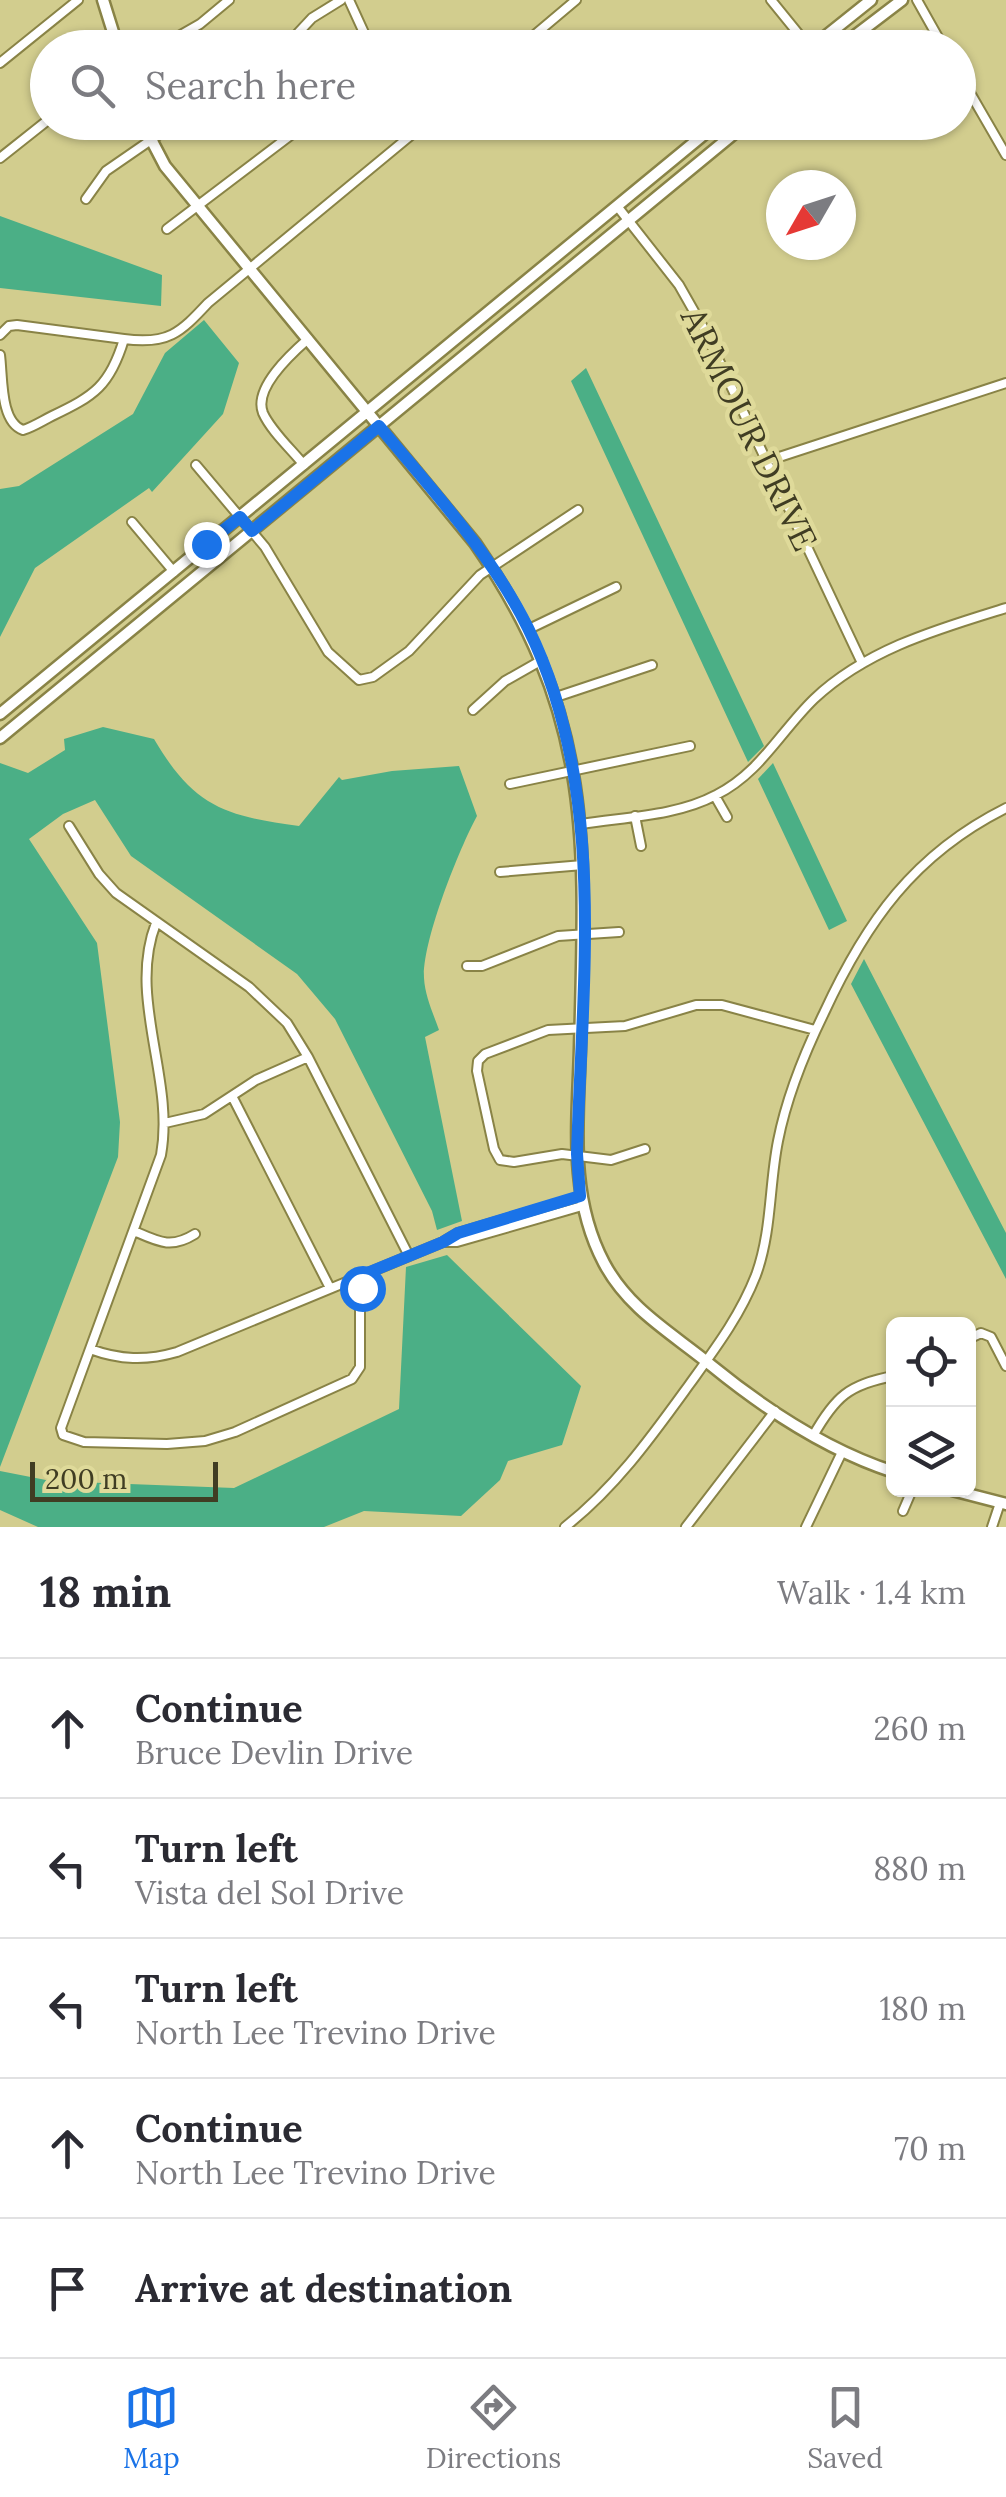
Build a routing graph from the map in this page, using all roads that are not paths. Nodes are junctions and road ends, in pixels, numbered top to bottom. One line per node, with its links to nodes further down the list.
1 (78, 0): 11 (street)
2 (102, 0): 12 (main road)
3 (228, 0): 13 (street)
4 (341, 0): 14 (street)
5 (349, 0): 15 (street)
6 (576, 0): 16 (street)
7 (771, 0): 17 (street)
8 (871, 0): 18 (main road)
9 (902, 0): 19 (main road)
10 (917, 0): 20 (street)
11 (41, 30)
12 (112, 30)
13 (190, 30)
14 (301, 30)
15 (363, 30)
16 (540, 30)
17 (796, 30)
18 (834, 30)
19 (863, 30)
20 (934, 30)
21 (30, 39): 22 (street)
22 (0, 63)
23 (976, 103): 30 (street)
24 (30, 134): 31 (street)
25 (284, 140): 33 (street)
26 (406, 140): 37 (street)
27 (698, 140): 34 (main road)
28 (727, 140): 35 (main road)
29 (150, 141): 32 (street); 33 (main road)
30 (1006, 155)
31 (0, 158)
32 (86, 199)
33 (197, 204): 36 (street); 37 (main road)
34 (618, 206): 35 (street, ARMOUR DRIVE); 38 (main road)
35 (629, 221): 39 (main road); 47 (street, ARMOUR DRIVE)
36 (166, 229)
37 (250, 268): 41 (street); 42 (main road)
38 (504, 300): 39 (main road); 45 (main road)
39 (516, 314): 46 (main road)
40 (0, 335): 41 (street)
41 (124, 339): 43 (street)
42 (308, 339): 45 (main road); 48 (street)
43 (0, 354)
44 (1006, 383): 47 (street)
45 (368, 412): 46 (main road); 48 (main road)
46 (379, 426): 53 (main road); 54 (main road)
47 (767, 461): 60 (street, ARMOUR DRIVE)
48 (304, 464): 51 (main road)
49 (196, 465): 51 (street)
50 (578, 510): 54 (street)
51 (240, 517): 53 (street); 55 (main road)
52 (132, 522): 55 (street)
53 (252, 531): 54 (street); 65 (main road)
54 (492, 568): 58 (main road)
55 (174, 572): 64 (main road)
56 (616, 587): 58 (street)
57 (1006, 608): 60 (street)
58 (529, 630): 59 (main road)
59 (542, 660): 62 (main road); 63 (street)
60 (862, 663): 69 (street)
61 (652, 665): 62 (street)
62 (556, 697): 67 (main road)
63 (473, 710)
64 (0, 714)
65 (0, 738)
66 (690, 746): 67 (street)
67 (574, 768): 68 (street); 73 (main road)
68 (510, 784)
69 (715, 796): 71 (street); 72 (street)
70 (1006, 808): 83 (street)
71 (635, 816): 73 (street); 75 (street)
72 (727, 817)
73 (582, 824): 76 (main road)
74 (69, 826): 78 (street)
75 (641, 846)
76 (583, 864): 77 (street); 80 (main road)
77 (500, 872)
78 (156, 923): 84 (street); 86 (street)
79 (619, 932): 80 (street)
80 (582, 936): 81 (street); 82 (main road)
81 (467, 966)
82 (580, 1028): 83 (street); 88 (main road); 88 (street)
83 (816, 1030): 97 (street)
84 (308, 1058): 85 (street); 92 (street)
85 (232, 1096): 86 (street); 94 (street)
86 (165, 1123): 90 (street)
87 (645, 1149): 88 (street)
88 (577, 1154): 89 (main road)
89 (581, 1201): 92 (street); 97 (main road)
90 (134, 1231): 91 (street); 96 (street)
91 (195, 1234)
92 (409, 1256): 93 (street)
93 (360, 1276): 94 (street); 96 (street)
94 (330, 1288): 96 (street)
95 (976, 1335): 98 (street)
96 (90, 1349)
97 (706, 1361): 100 (main road); 108 (street)
98 (1006, 1366)
99 (886, 1377): 101 (street)
100 (775, 1412): 101 (main road); 109 (street)
101 (813, 1436): 102 (main road)
102 (842, 1452): 103 (main road); 110 (street)
103 (886, 1469)
104 (909, 1497): 107 (street)
105 (976, 1497): 106 (main road)
106 (1003, 1504): 111 (street)
107 (903, 1511)
108 (565, 1527)
109 (686, 1527)
110 (806, 1527)
111 (992, 1527)

